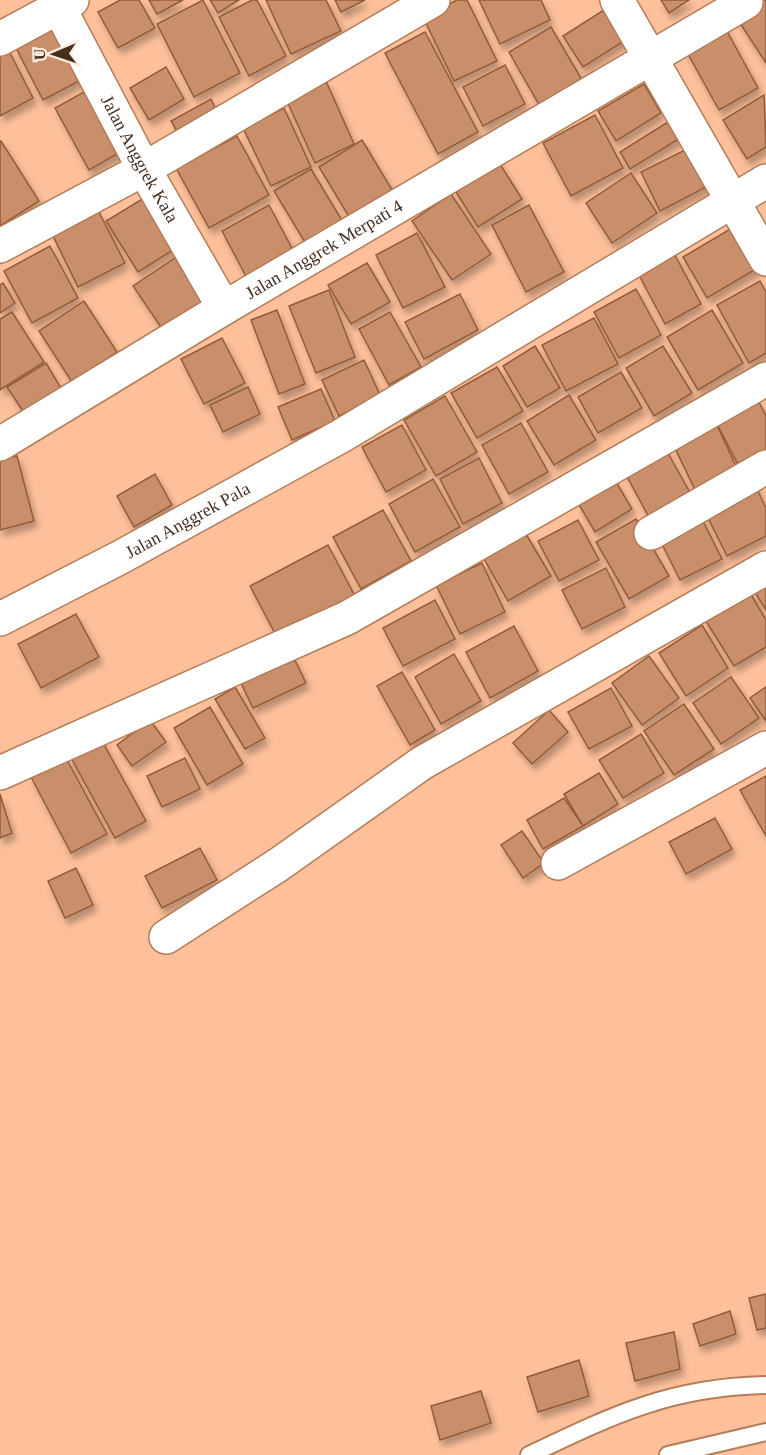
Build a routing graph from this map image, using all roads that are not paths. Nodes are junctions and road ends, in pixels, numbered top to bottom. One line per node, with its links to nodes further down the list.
1 (433, 0): 7 (street)
2 (617, 0): 6 (street)
3 (62, 2): 5 (street); 7 (street, Jalan Anggrek Kala)
4 (746, 2): 6 (street, Jalan Anggrek Merpati 4)
5 (0, 39)
6 (650, 58): 9 (street); 12 (street, Jalan Anggrek Merpati 4)
7 (144, 169): 10 (street); 12 (street, Jalan Anggrek Kala)
8 (766, 181): 9 (street, Jalan Anggrek Pala)
9 (733, 202): 11 (street); 18 (street, Jalan Anggrek Pala)
10 (0, 246)
11 (766, 259)
12 (224, 308): 14 (street, Jalan Anggrek Merpati 4)
13 (766, 379): 20 (street)
14 (0, 444)
15 (766, 467): 16 (street)
16 (651, 533)
17 (766, 568): 22 (street)
18 (0, 619)
19 (766, 748): 21 (street)
20 (0, 773)
21 (558, 863)
22 (166, 937)
23 (766, 1385): 25 (lane)
24 (766, 1432): 26 (lane)
25 (529, 1455)
26 (668, 1455)

